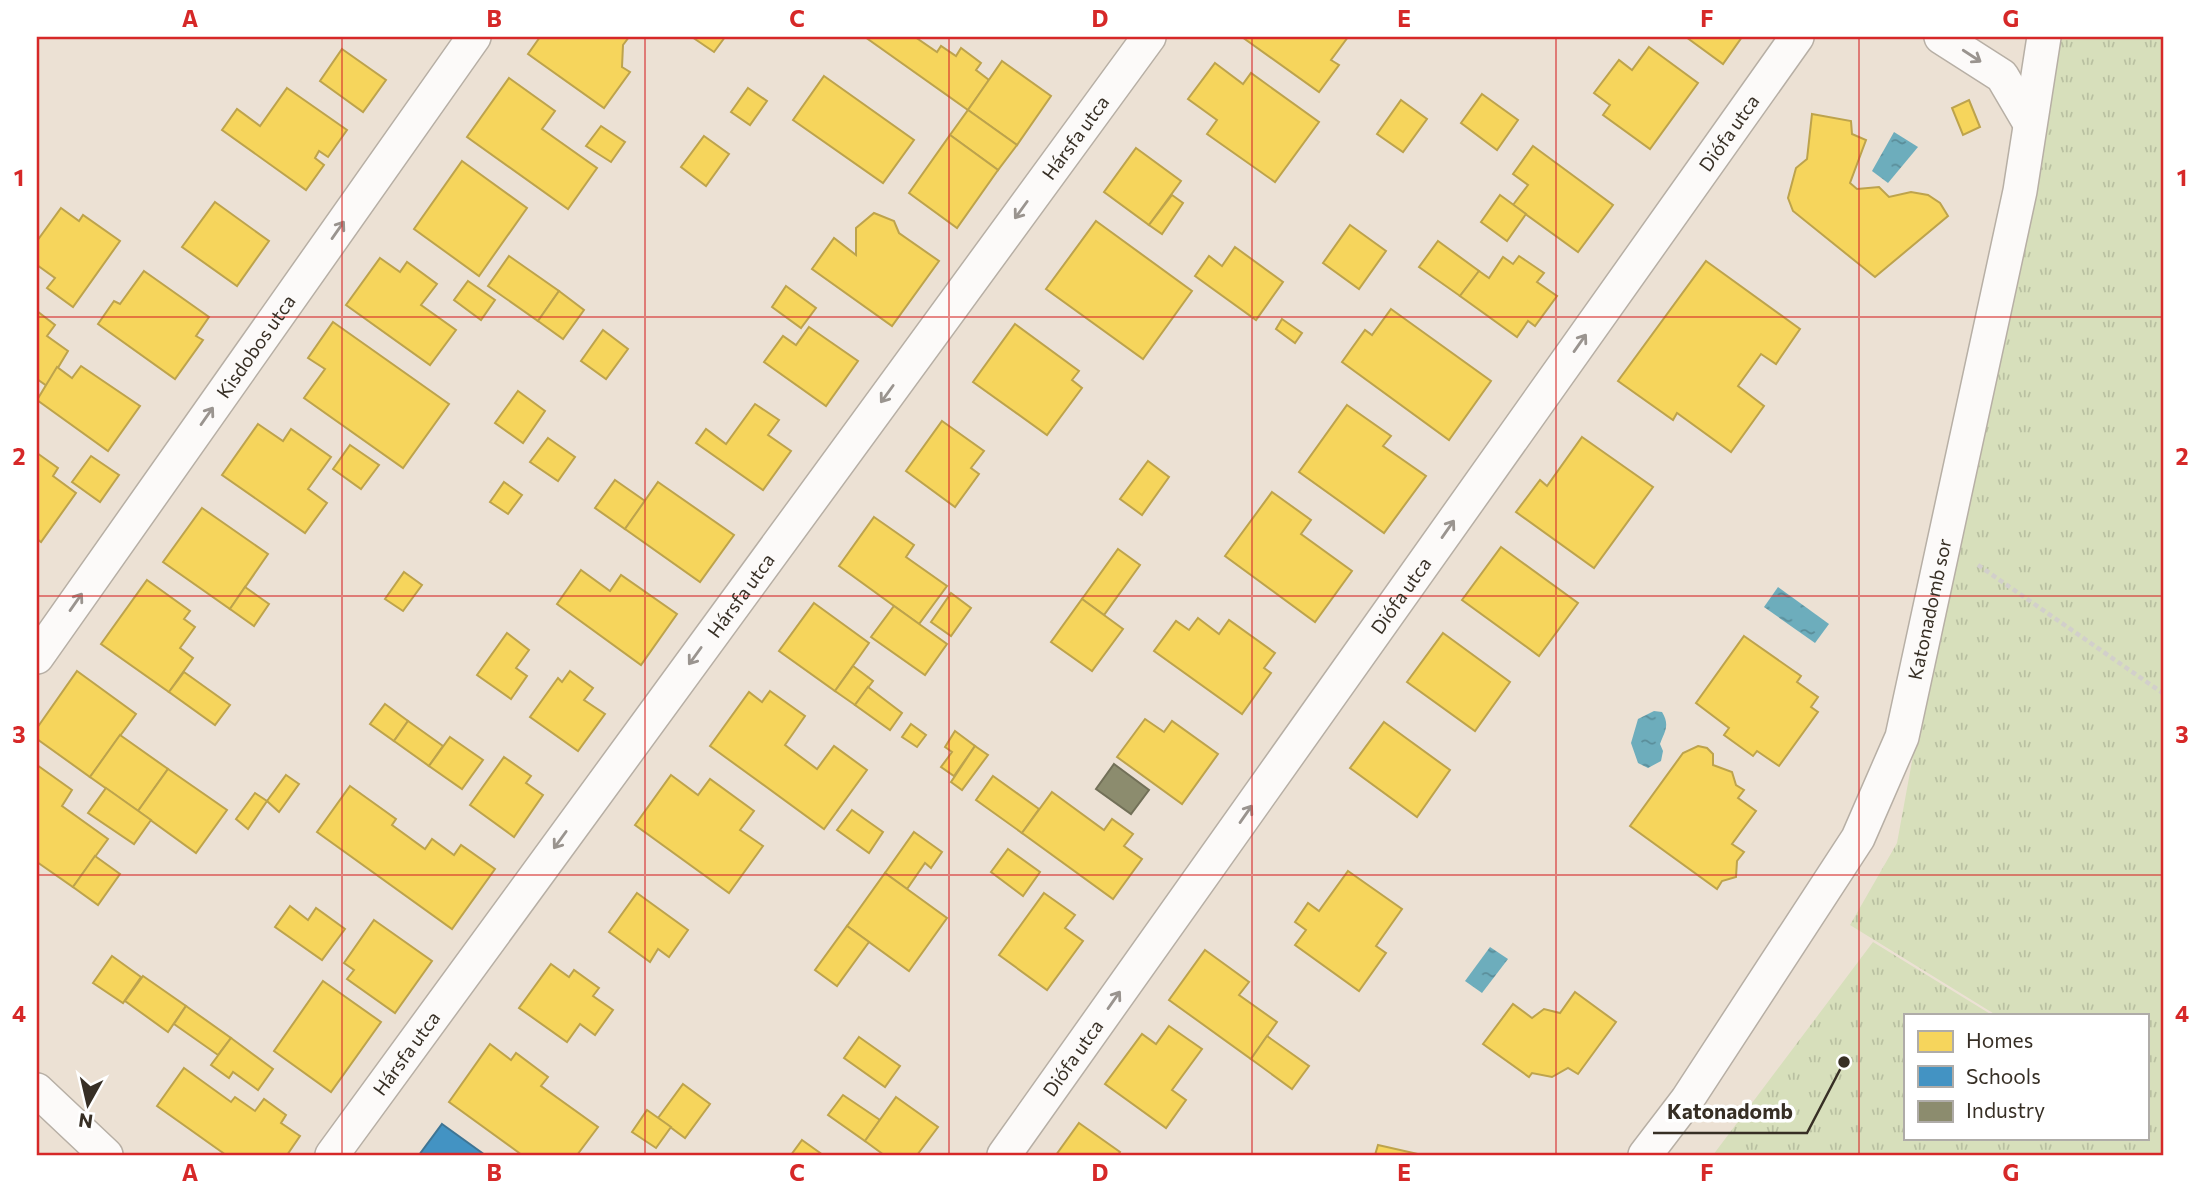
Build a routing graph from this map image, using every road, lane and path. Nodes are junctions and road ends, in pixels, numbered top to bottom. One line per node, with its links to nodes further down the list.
1 (474, 37): 9 (street, Kisdobos utca, one-way to 1)
2 (1149, 37): 13 (street, Hársfa utca, one-way to 13)
3 (1797, 37): 14 (street, Diófa utca, one-way to 3)
4 (1941, 37): 6 (street, one-way to 6)
5 (2042, 49): 6 (street); 7 (street, Katonadomb sor)
6 (2002, 76): 7 (street)
7 (2029, 122): 8 (street, Katonadomb sor)
8 (1944, 542): 10 (path); 15 (street, Katonadomb sor)
9 (37, 657)
10 (2164, 694)
11 (37, 1090): 12 (street)
12 (106, 1155)
13 (332, 1155)
14 (1004, 1155)
15 (1645, 1155)

